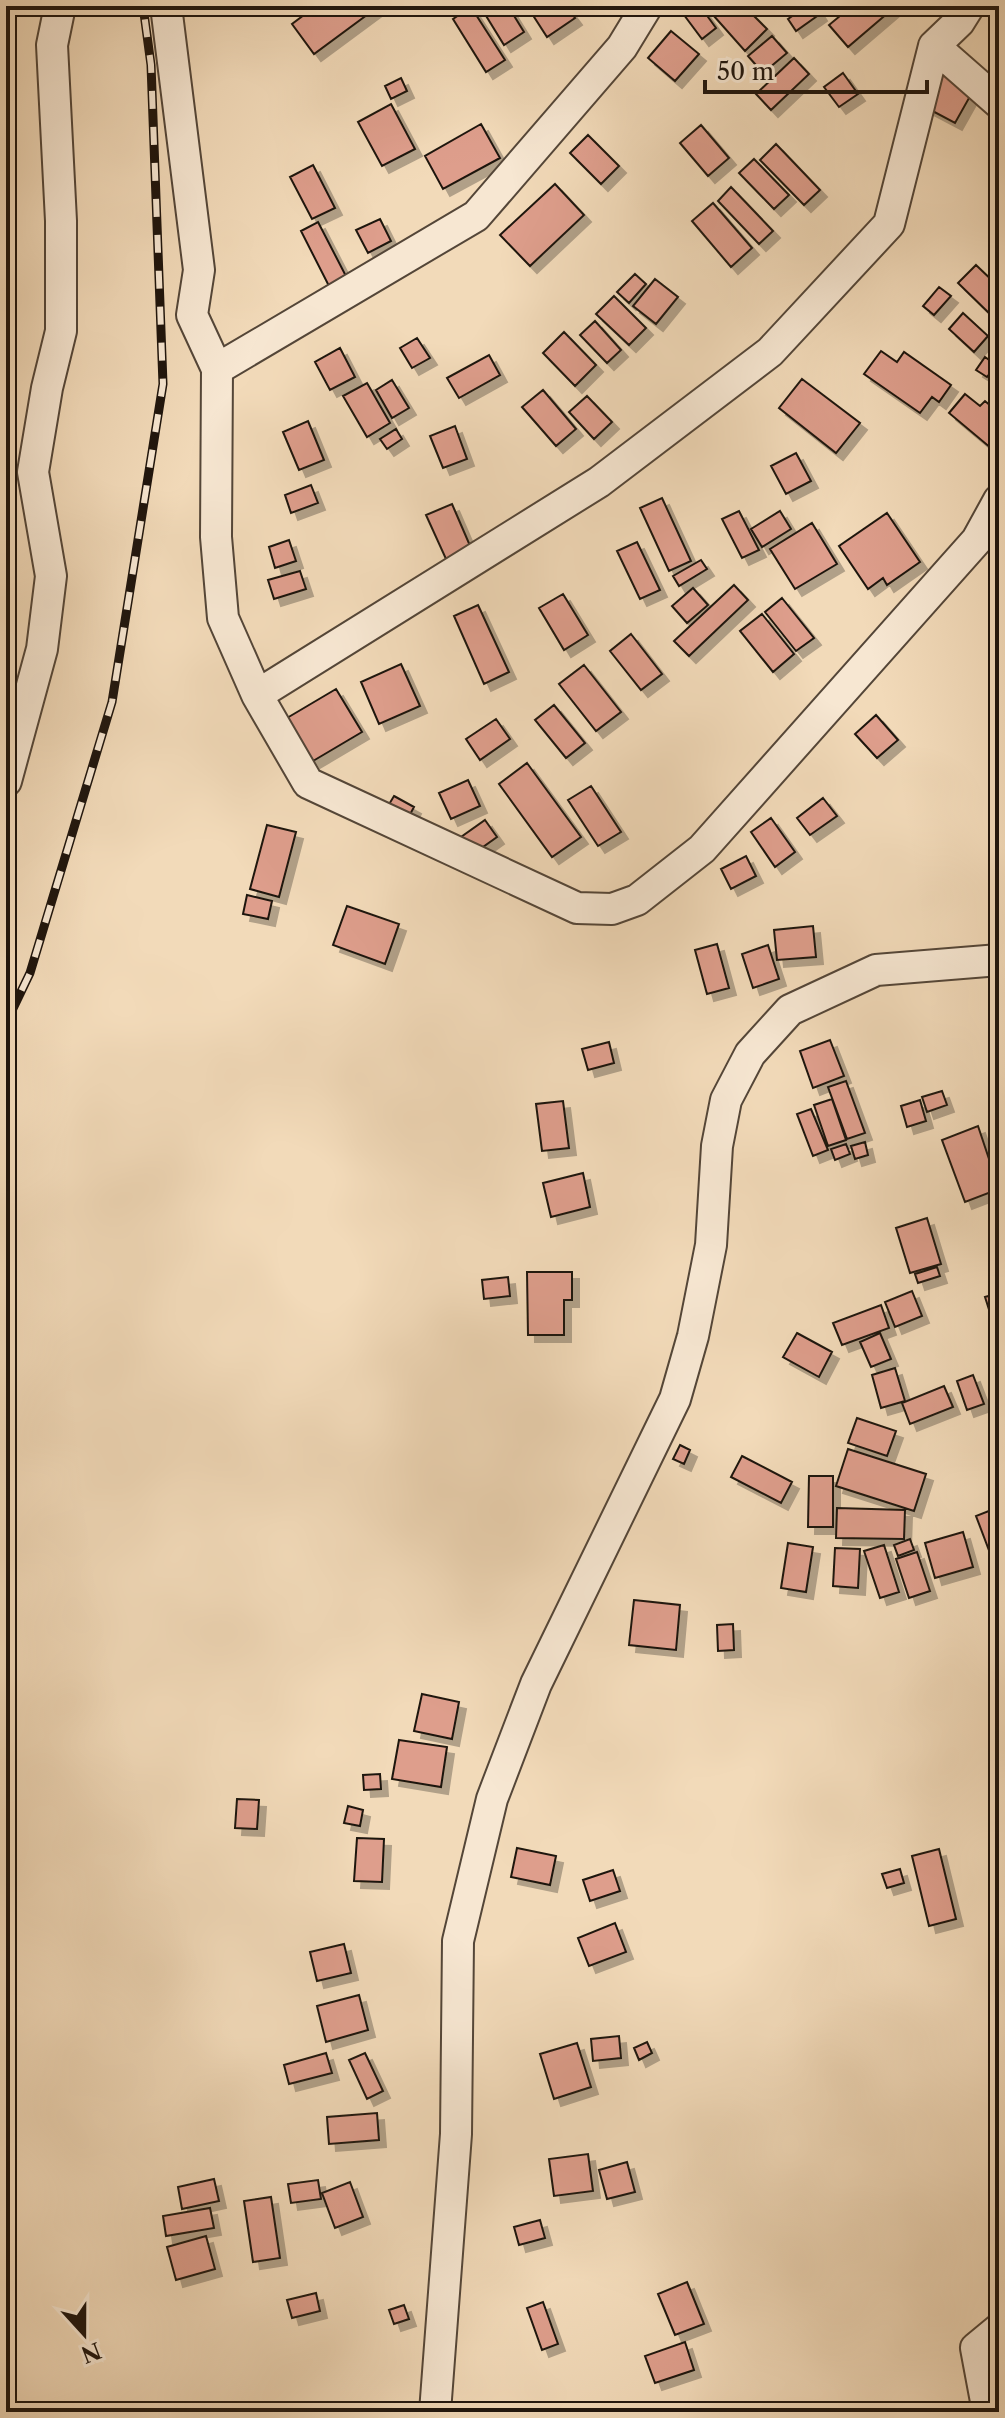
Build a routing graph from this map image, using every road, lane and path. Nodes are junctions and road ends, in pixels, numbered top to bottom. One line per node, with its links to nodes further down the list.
1 (60, 6): 10 (street)
2 (166, 6): 7 (street)
3 (647, 6): 7 (street)
4 (969, 6): 5 (street)
5 (934, 46): 6 (street); 9 (street)
6 (999, 103)
7 (217, 369): 9 (street)
8 (999, 500): 9 (street)
9 (257, 695)
10 (6, 781)
11 (999, 960): 13 (street)
12 (999, 2329): 14 (street)
13 (435, 2412)
14 (988, 2412)

